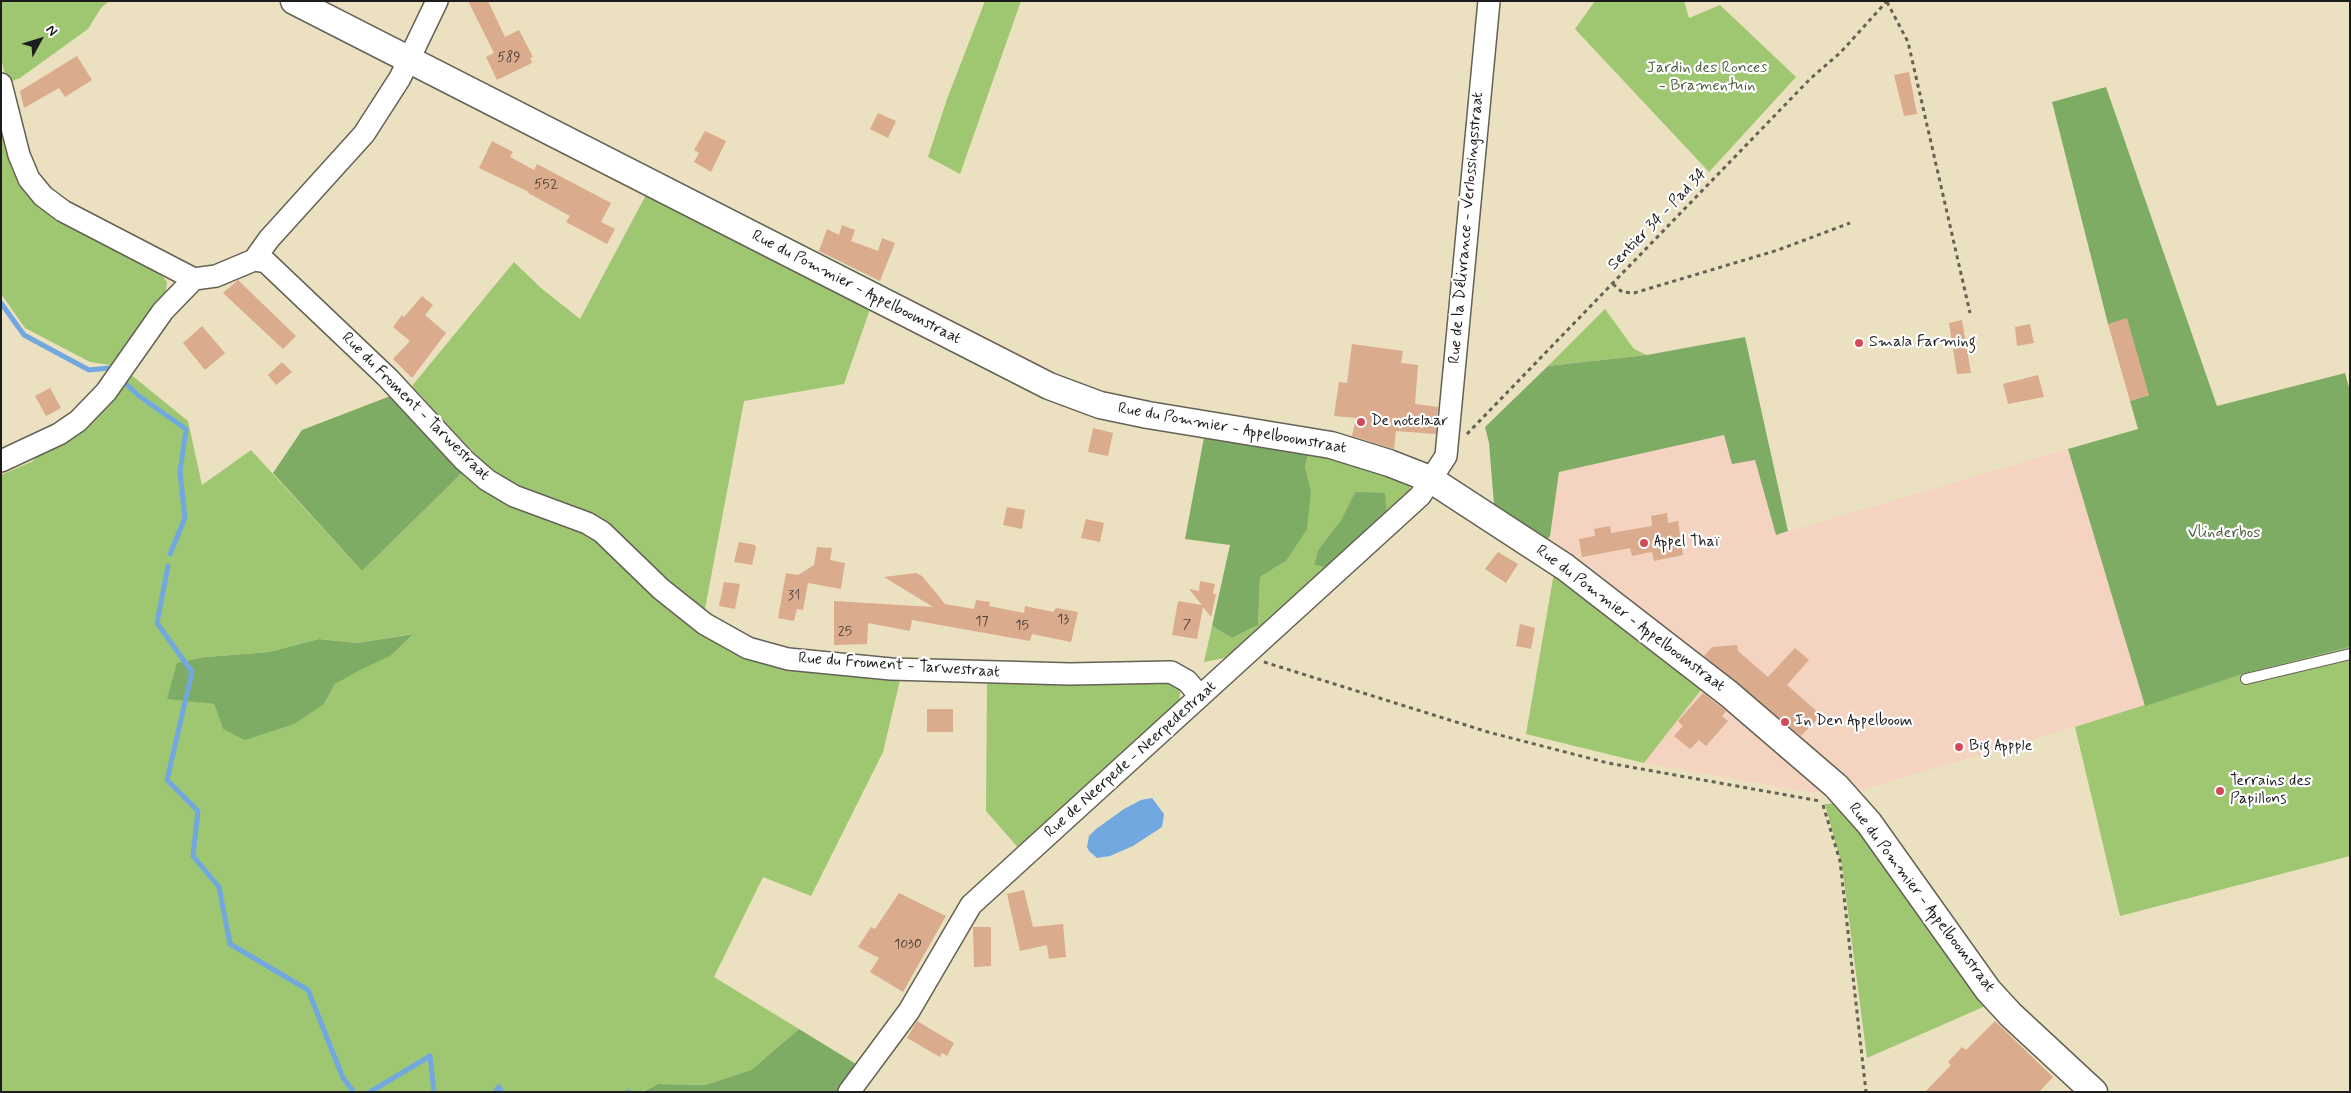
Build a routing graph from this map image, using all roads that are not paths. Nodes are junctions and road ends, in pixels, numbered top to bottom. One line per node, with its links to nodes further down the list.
1 (437, 1): 4 (street)
2 (1489, 1): 8 (street, Rue de la Délivrance - Verlossingsstraat)
3 (296, 2): 4 (street, Rue du Pommier - Appelboomstraat)
4 (409, 60): 6 (street); 10 (street, Rue du Pommier - Appelboomstraat)
5 (3, 90): 7 (street)
6 (254, 260): 7 (street); 13 (street, Rue du Froment - Tarwestraat)
7 (194, 279): 9 (street)
8 (1446, 456): 10 (street, Rue de Neerpede - Neerpedestraat)
9 (1, 460)
10 (1430, 479): 13 (street, Rue de Neerpede - Neerpedestraat); 15 (street, Rue du Pommier - Appelboomstraat)
11 (2350, 654): 12 (lane)
12 (2246, 678)
13 (1200, 696): 14 (street, Rue de Neerpede - Neerpedestraat)
14 (849, 1092)
15 (2094, 1092)

